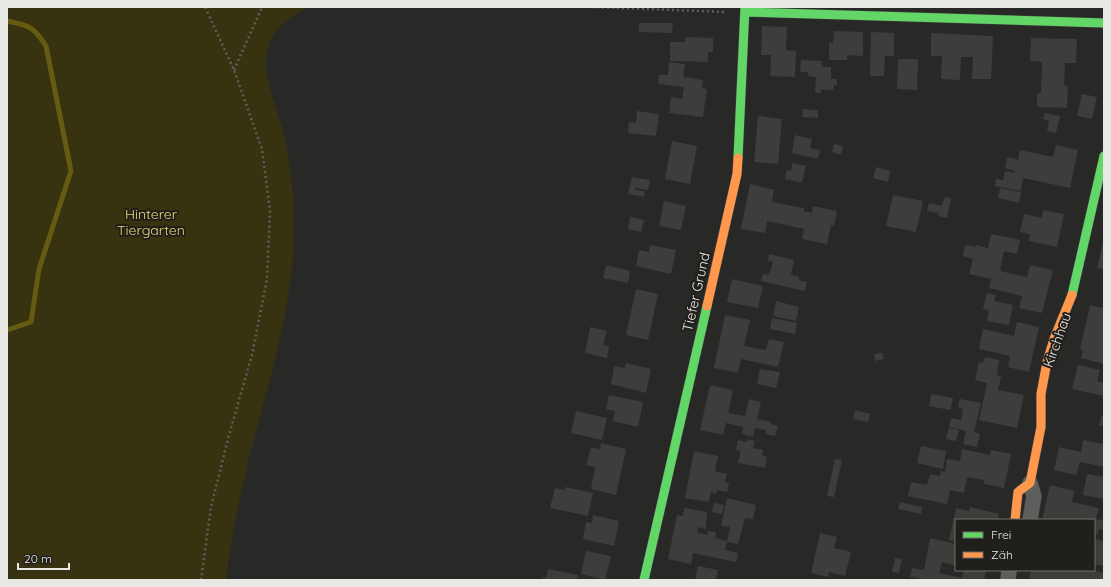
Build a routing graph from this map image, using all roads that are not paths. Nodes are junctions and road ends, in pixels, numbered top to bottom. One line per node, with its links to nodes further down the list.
1 (745, 10): 2 (street); 7 (street, Tiefer Grund)
2 (1104, 23)
3 (1104, 156): 4 (street, Kirchhau)
4 (1030, 482): 5 (street); 6 (street)
5 (1015, 519)
6 (1030, 519)
7 (644, 580)

